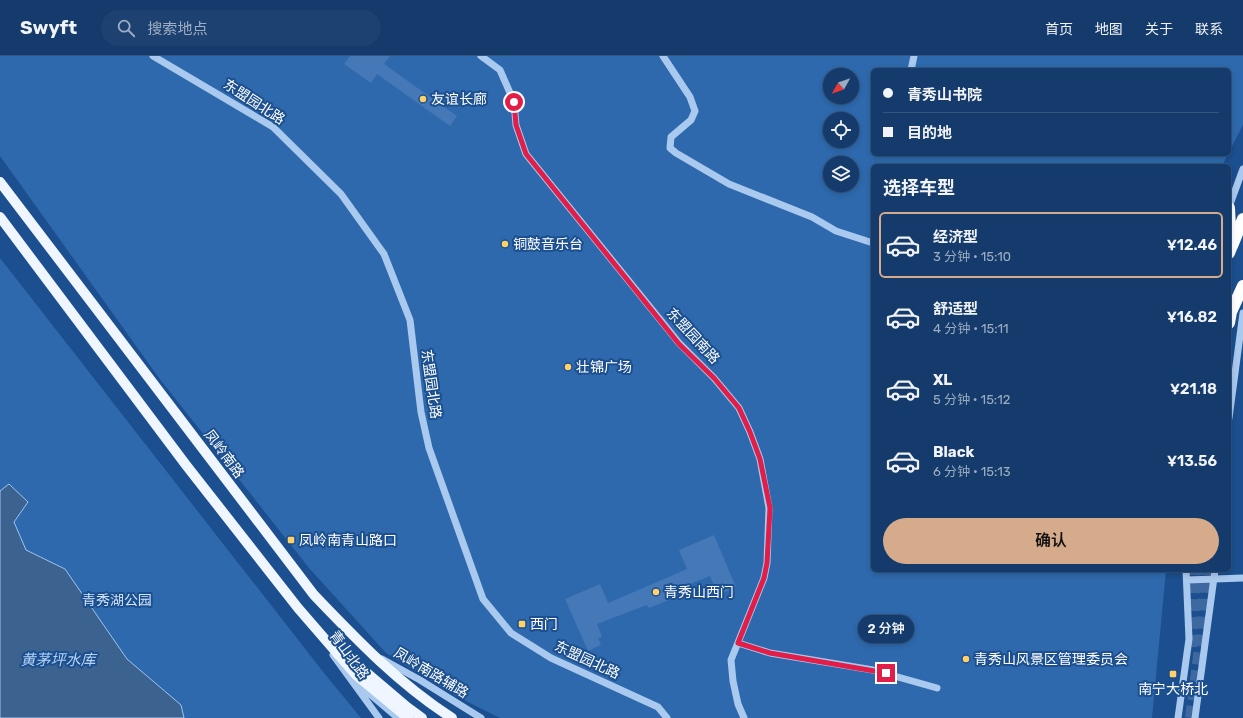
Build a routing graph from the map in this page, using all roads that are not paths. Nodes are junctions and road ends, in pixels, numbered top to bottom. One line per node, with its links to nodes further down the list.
1 (153, 56): 33 (street, 东盟园北路)
2 (481, 56): 23 (street, 东盟园南路)
3 (663, 56): 11 (street)
4 (914, 56): 5 (street)
5 (911, 68)
6 (1243, 169): 8 (street)
7 (0, 182): 24 (main road, 凤岭南路)
8 (1231, 202)
9 (0, 217): 22 (main road)
10 (1243, 219): 12 (highway)
11 (871, 242)
12 (1231, 249)
13 (1243, 286): 14 (highway)
14 (1231, 312)
15 (1243, 313): 16 (street)
16 (1231, 403)
17 (1186, 572): 20 (street)
18 (1216, 572): 21 (street)
19 (1243, 578): 21 (street)
20 (1188, 580): 21 (street); 35 (street)
21 (1215, 580): 36 (street)
22 (298, 608): 25 (street, 青山北路); 29 (main road); 30 (main road)
23 (738, 643): 26 (street); 34 (street, 东盟园南路)
24 (366, 651): 31 (main road, 凤岭南路); 32 (street, 凤岭南路辅路)
25 (349, 676): 27 (street, 青山北路); 28 (street)
26 (937, 688)
27 (379, 718)
28 (398, 718)
29 (408, 718)
30 (422, 718)
31 (452, 718)
32 (481, 718)
33 (667, 718)
34 (744, 718)
35 (1178, 718)
36 (1195, 718)

